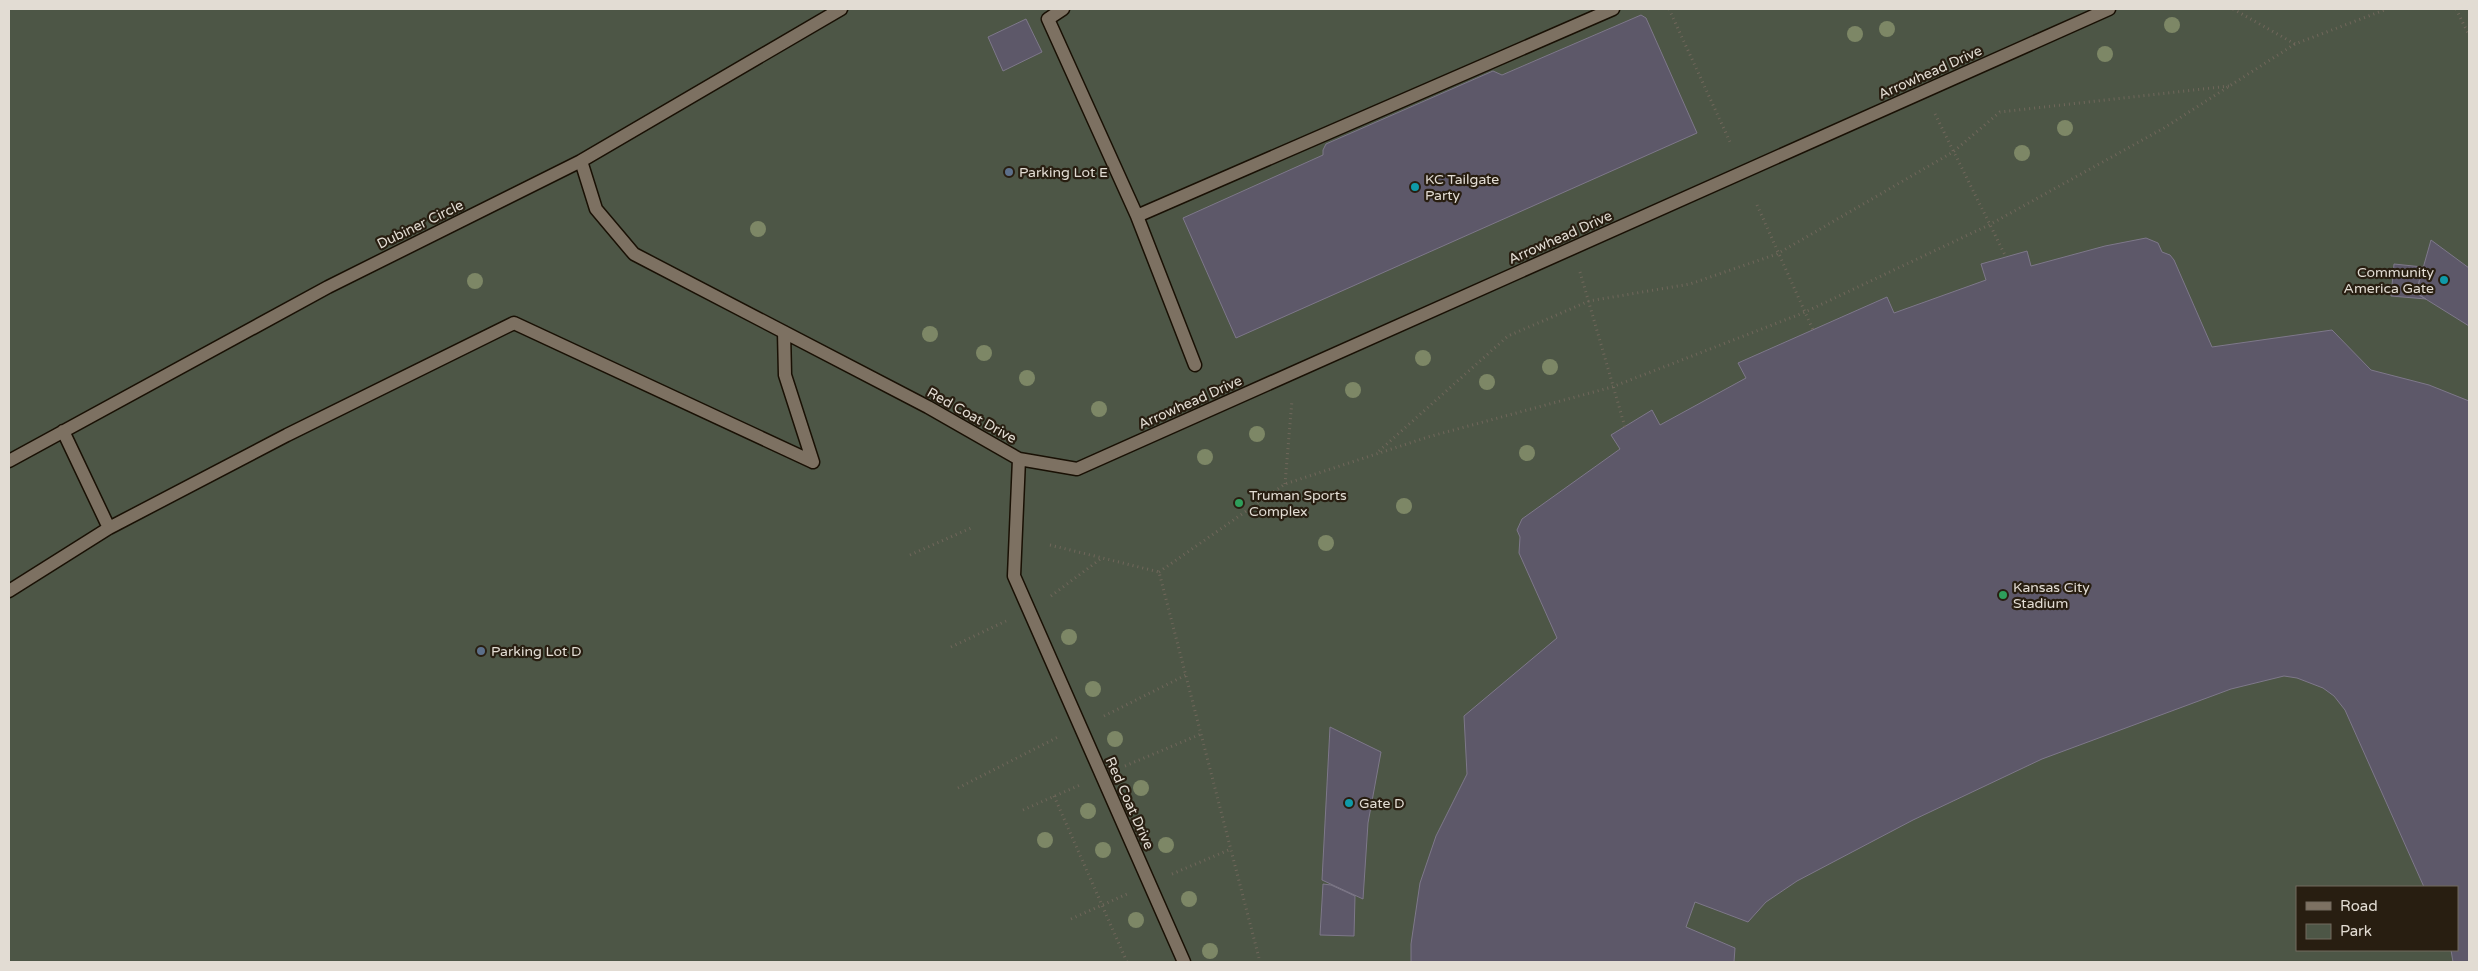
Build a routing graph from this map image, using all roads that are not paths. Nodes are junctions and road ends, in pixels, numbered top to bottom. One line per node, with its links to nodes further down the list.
1 (841, 9): 6 (street, Dubiner Circle)
2 (1063, 9): 5 (street)
3 (1613, 9): 7 (street)
4 (2109, 9): 11 (street, Arrowhead Drive)
5 (1045, 14): 7 (street)
6 (581, 161): 8 (street, Red Coat Drive); 10 (street, Dubiner Circle)
7 (1137, 216): 9 (street)
8 (784, 332): 11 (street, Red Coat Drive); 13 (street)
9 (1194, 365)
10 (63, 431): 12 (street, Dubiner Circle); 13 (street)
11 (1019, 459): 15 (street, Red Coat Drive)
12 (9, 461)
13 (109, 528): 14 (street)
14 (9, 591)
15 (1184, 962)

